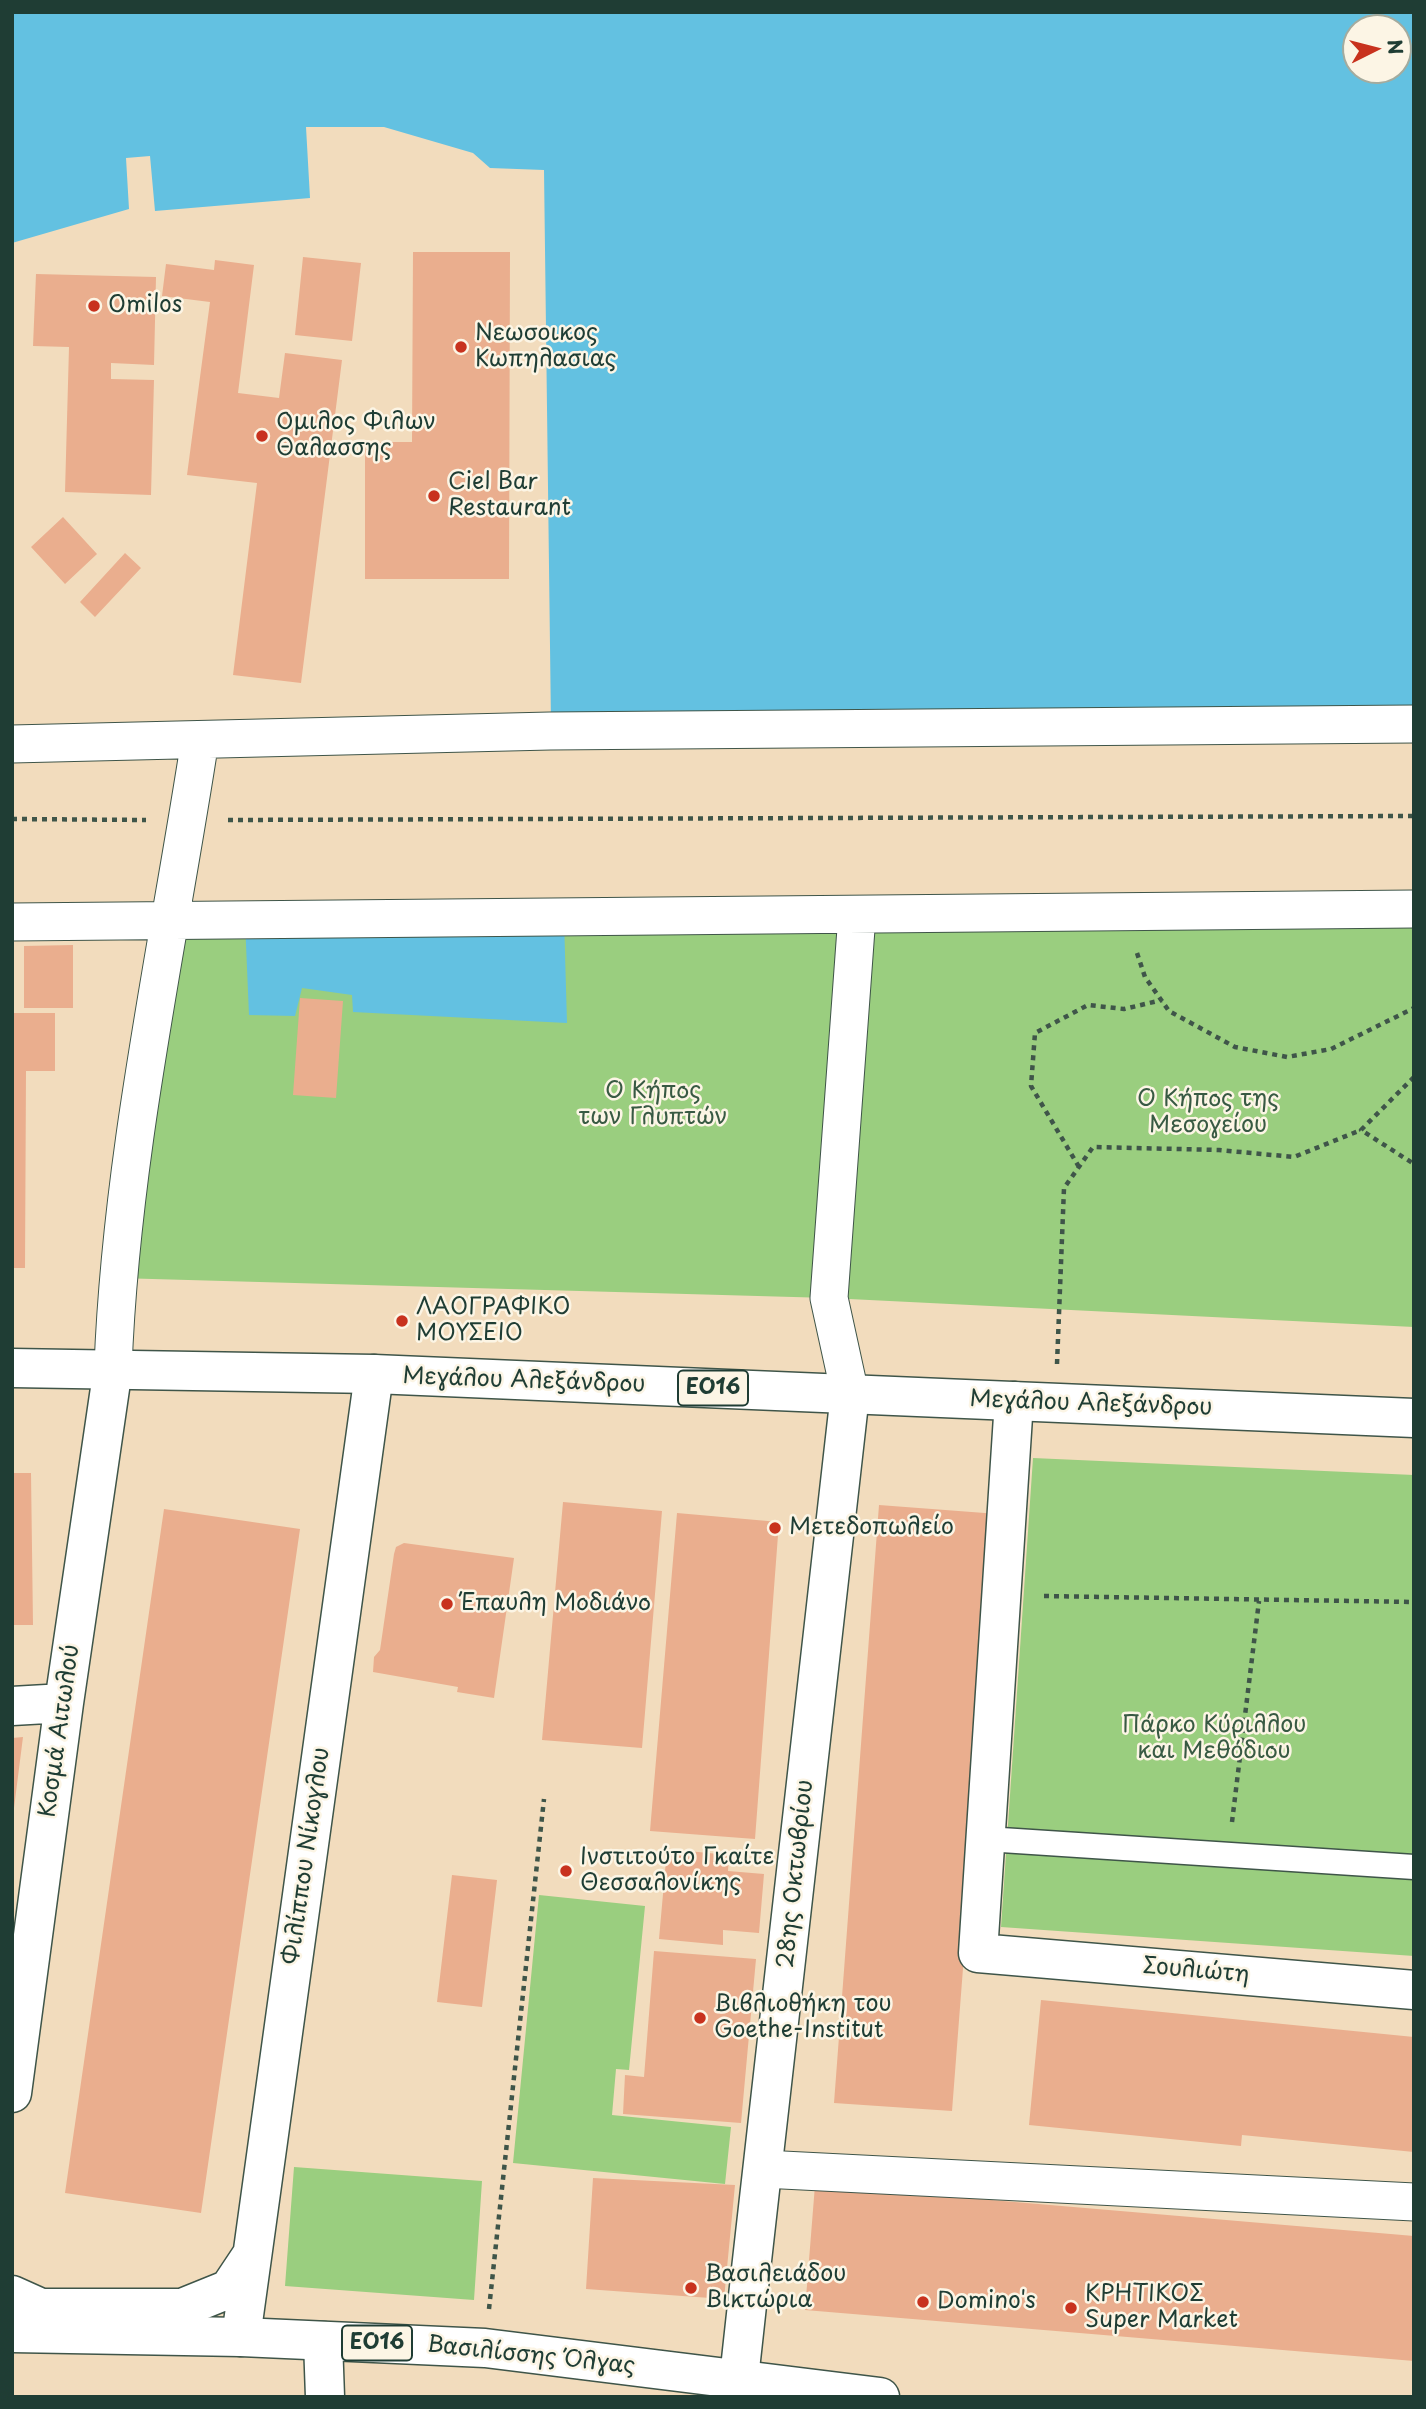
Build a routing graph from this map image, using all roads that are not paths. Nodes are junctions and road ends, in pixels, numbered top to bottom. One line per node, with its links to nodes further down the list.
1 (1414, 724): 2 (street)
2 (200, 740): 3 (street); 7 (street)
3 (12, 744)
4 (1414, 909): 5 (street)
5 (857, 915): 7 (street); 11 (street)
6 (12, 922): 7 (street)
7 (168, 922): 9 (street)
8 (12, 1368): 9 (street, Μεγάλου Αλεξάνδρου / ΕΟ16)
9 (113, 1368): 10 (street, Μεγάλου Αλεξάνδρου / ΕΟ16); 14 (street, Κοσμά Αιτωλού)
10 (374, 1374): 11 (street, Μεγάλου Αλεξάνδρου / ΕΟ16); 23 (street, Φιλίππου Νίκογλου)
11 (850, 1394): 12 (street, Μεγάλου Αλεξάνδρου / ΕΟ16); 21 (street, 28ης Οκτωβρίου)
12 (1014, 1401): 13 (street, Μεγάλου Αλεξάνδρου / ΕΟ16); 16 (street)
13 (1414, 1418)
14 (64, 1703): 15 (street); 19 (street, Κοσμά Αιτωλού)
15 (12, 1706)
16 (986, 1839): 17 (lane); 18 (street, Σουλιώτη)
17 (1414, 1867)
18 (1414, 1990)
19 (17, 2015): 20 (street, Κοσμά Αιτωλού)
20 (12, 2093)
21 (763, 2169): 22 (street); 28 (street, 28ης Οκτωβρίου)
22 (1414, 2202)
23 (252, 2255): 24 (street); 26 (street, Φιλίππου Νίκογλου)
24 (12, 2295)
25 (12, 2333): 26 (street, Βασιλίσσης Όλγας / ΕΟ16)
26 (241, 2337): 27 (street, Βασιλίσσης Όλγας / ΕΟ16)
27 (323, 2341): 28 (street, Βασιλίσσης Όλγας / ΕΟ16); 29 (street)
28 (740, 2388): 30 (street, Βασιλίσσης Όλγας / ΕΟ16)
29 (326, 2397)
30 (880, 2397)

